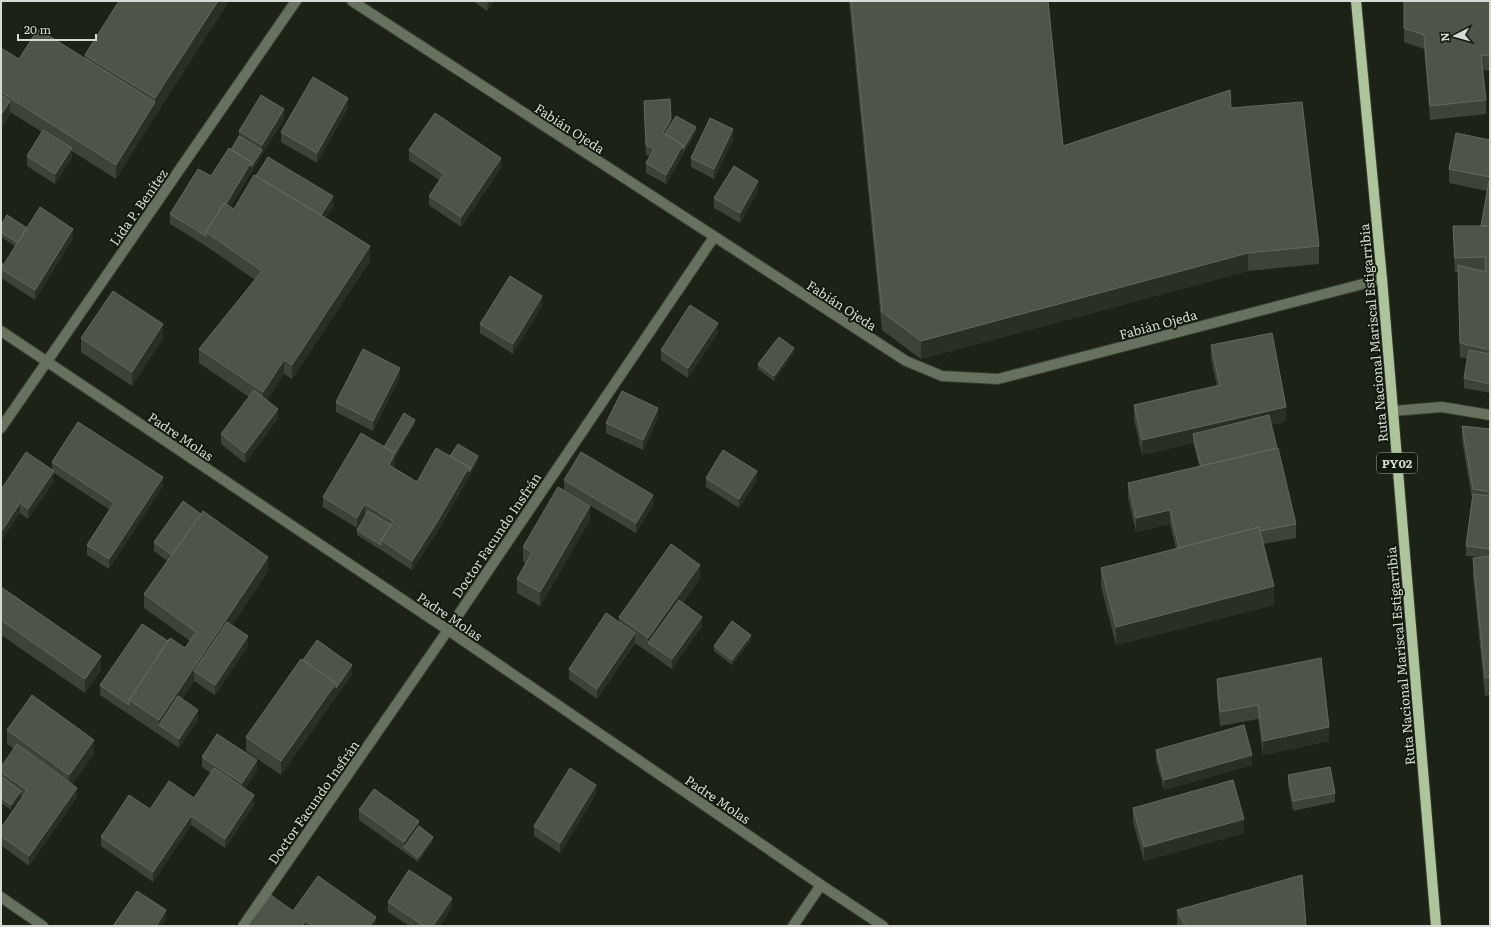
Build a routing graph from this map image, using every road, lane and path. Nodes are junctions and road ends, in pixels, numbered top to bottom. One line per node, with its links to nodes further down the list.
1 (296, 1): 7 (street, Lida P. Benítez)
2 (352, 1): 4 (street, Fabián Ojeda)
3 (1356, 1): 5 (main road, Ruta Nacional Mariscal Estigarribia / PY02)
4 (714, 237): 5 (street, Fabián Ojeda); 11 (street, Doctor Facundo Insfrán)
5 (1382, 279): 8 (main road, Ruta Nacional Mariscal Estigarribia / PY02)
6 (1, 331): 7 (street, Padre Molas)
7 (46, 362): 10 (street, Lida P. Benítez); 11 (street, Padre Molas)
8 (1393, 411): 9 (street); 18 (main road, Ruta Nacional Mariscal Estigarribia / PY02)
9 (1490, 415)
10 (1, 428)
11 (448, 630): 12 (street, Padre Molas); 15 (street, Doctor Facundo Insfrán)
12 (821, 886): 16 (street); 17 (street, Padre Molas)
13 (1, 897): 14 (street)
14 (43, 926)
15 (243, 926)
16 (793, 926)
17 (883, 926)
18 (1436, 926)

